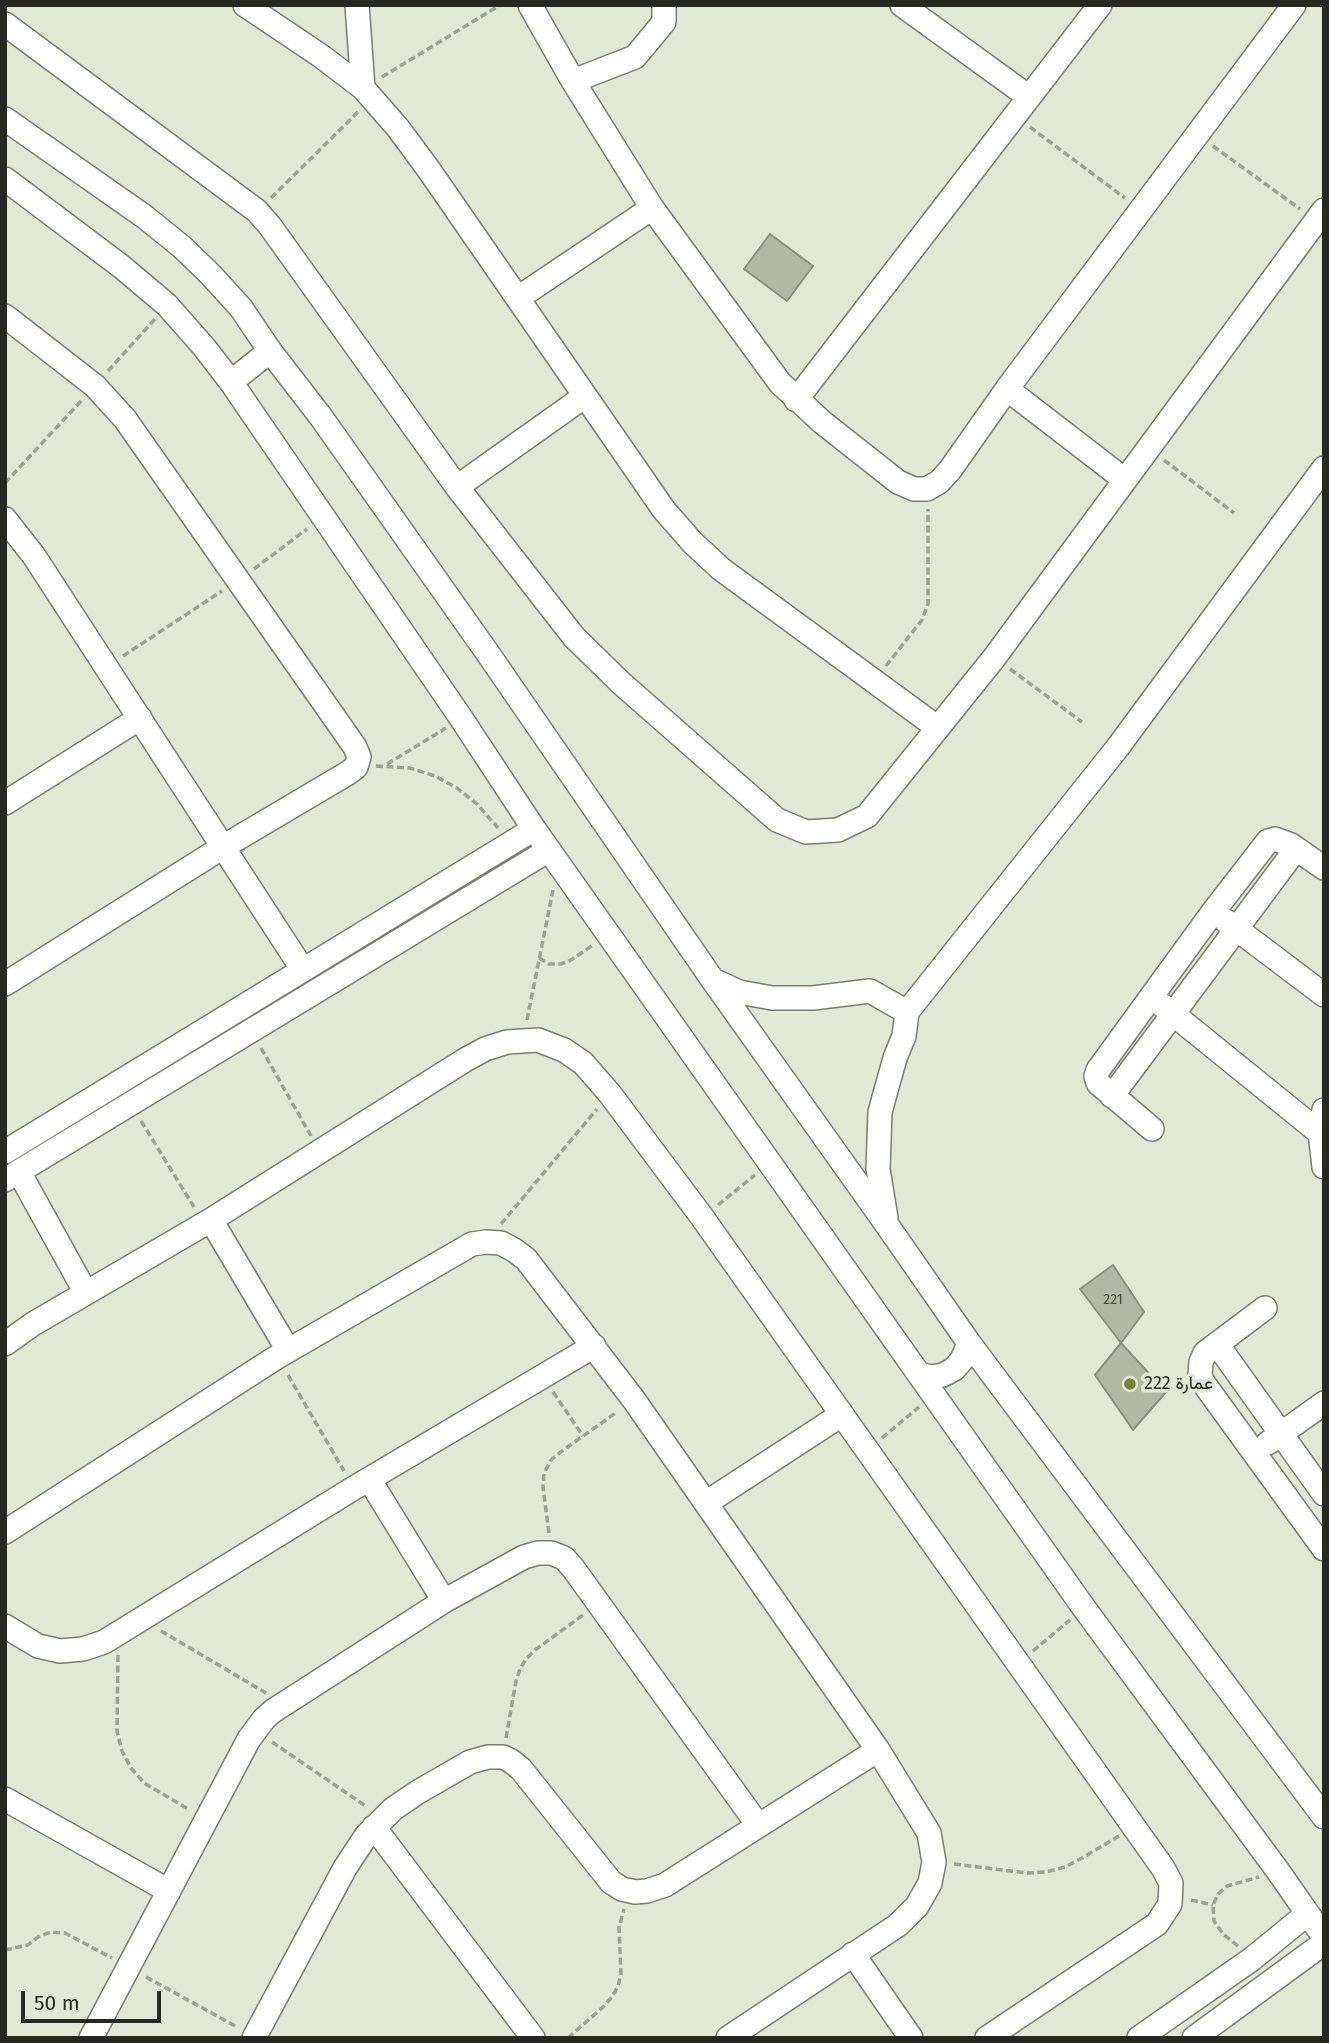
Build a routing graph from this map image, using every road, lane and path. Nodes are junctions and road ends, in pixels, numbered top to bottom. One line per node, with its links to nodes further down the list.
1 (245, 5): 11 (street)
2 (357, 5): 11 (street)
3 (500, 5): 11 (path)
4 (530, 5): 10 (street)
5 (664, 5): 10 (street)
6 (902, 5): 12 (street)
7 (1100, 5): 12 (street)
8 (1294, 5): 14 (street)
9 (5, 24): 18 (street)
10 (573, 81): 16 (street)
11 (368, 93): 18 (path); 20 (street)
12 (1022, 106): 17 (path); 26 (street)
13 (5, 119): 22 (street)
14 (1197, 134): 17 (street); 19 (path)
15 (5, 179): 23 (street)
16 (652, 208): 20 (street); 26 (street)
17 (1141, 209): 24 (street)
18 (257, 211): 30 (street)
19 (1320, 216): 27 (street)
20 (518, 298): 25 (street)
21 (5, 316): 35 (street)
22 (270, 351): 23 (street); 57 (street)
23 (231, 382): 33 (street)
24 (1007, 389): 29 (street); 31 (street)
25 (585, 396): 30 (street); 38 (street)
26 (796, 400): 31 (street)
27 (1148, 449): 29 (street); 32 (path)
28 (1324, 468): 61 (street)
29 (1125, 480): 36 (street)
30 (457, 487): 42 (street)
31 (928, 489): 38 (path)
32 (1234, 513)
33 (323, 517): 35 (path); 40 (street)
34 (5, 519): 37 (street)
35 (237, 581): 37 (path); 44 (street)
36 (994, 658): 41 (path); 42 (street)
37 (107, 667): 39 (street)
38 (874, 681): 42 (street)
39 (140, 718): 45 (street); 48 (street)
40 (461, 718): 43 (path); 46 (street)
41 (1082, 722)
42 (938, 729)
43 (385, 765): 44 (path); 47 (path)
44 (356, 767): 48 (street)
45 (8, 795)
46 (534, 829): 47 (street); 50 (street)
47 (508, 845): 56 (street)
48 (223, 847): 56 (street); 58 (street)
49 (1296, 849): 51 (street); 52 (street); 53 (street)
50 (554, 856): 54 (street); 55 (path); 63 (street)
51 (1324, 868)
52 (1213, 912): 53 (street); 60 (street)
53 (1236, 929): 59 (street); 62 (street)
54 (609, 934): 55 (path); 75 (street)
55 (540, 958): 64 (path)
56 (303, 970): 65 (street)
57 (712, 979): 61 (street); 80 (street)
58 (5, 984)
59 (1324, 995)
60 (1152, 997): 62 (street); 68 (street)
61 (907, 1012): 80 (street)
62 (1173, 1014): 68 (street); 72 (street)
63 (251, 1031): 66 (street); 73 (path)
64 (523, 1039): 67 (street); 73 (street)
65 (166, 1054): 66 (street); 74 (street)
66 (180, 1075): 69 (street)
67 (610, 1094): 78 (street); 81 (path)
68 (1112, 1096): 71 (street)
69 (131, 1105): 77 (street); 79 (path)
70 (1324, 1110): 72 (street)
71 (1152, 1129)
72 (1320, 1133): 76 (street)
73 (320, 1151): 79 (street)
74 (5, 1152)
75 (770, 1163): 78 (path); 89 (street)
76 (1324, 1167)
77 (12, 1176): 82 (street)
78 (702, 1217): 94 (street)
79 (207, 1222): 82 (street); 88 (street)
80 (887, 1225): 84 (street)
81 (486, 1242): 87 (street); 88 (street)
82 (86, 1293): 85 (street)
83 (1265, 1308): 86 (street)
84 (969, 1343): 89 (street); 117 (street)
85 (5, 1344)
86 (1217, 1344): 95 (street); 98 (street)
87 (594, 1346): 90 (street); 92 (street)
88 (283, 1354): 99 (path); 102 (street)
89 (919, 1374): 91 (street)
90 (542, 1377): 96 (path); 99 (street)
91 (934, 1395): 97 (path); 107 (street)
92 (634, 1400): 96 (path); 101 (street)
93 (1324, 1403): 95 (street)
94 (841, 1415): 97 (street); 101 (street)
95 (1281, 1434): 98 (street); 100 (street)
96 (583, 1436): 104 (path)
97 (867, 1451): 111 (street)
98 (1254, 1453): 103 (street)
99 (362, 1484): 105 (street); 108 (street)
100 (1324, 1494)
101 (706, 1503): 114 (street)
102 (5, 1532)
103 (1322, 1544)
104 (551, 1553): 105 (street); 106 (street)
105 (444, 1601): 112 (street)
106 (599, 1604): 115 (path); 120 (street)
107 (1084, 1608): 111 (path); 126 (street)
108 (141, 1619): 110 (street); 112 (path)
109 (5, 1626): 110 (street)
110 (119, 1633): 118 (path)
111 (1018, 1664): 121 (street)
112 (285, 1704): 113 (street)
113 (254, 1730): 118 (street); 119 (path)
114 (878, 1750): 120 (street); 122 (street)
115 (503, 1757): 119 (street); 125 (street)
116 (5, 1799): 124 (street)
117 (1324, 1817)
118 (206, 1819): 124 (street)
119 (378, 1823): 133 (street); 134 (street)
120 (758, 1825): 125 (street)
121 (1134, 1827): 122 (path); 138 (street)
122 (934, 1862): 130 (street)
123 (1239, 1883): 127 (path)
124 (169, 1891): 132 (street)
125 (635, 1892): 135 (path)
126 (1307, 1914): 128 (street); 139 (street)
127 (1223, 1934)
128 (1324, 1937)
129 (1324, 1943): 131 (street)
130 (853, 1954): 136 (street); 137 (street)
131 (1206, 2035)
132 (91, 2038)
133 (254, 2038)
134 (533, 2038)
135 (568, 2038)
136 (728, 2038)
137 (911, 2038)
138 (987, 2038)
139 (1139, 2038)

